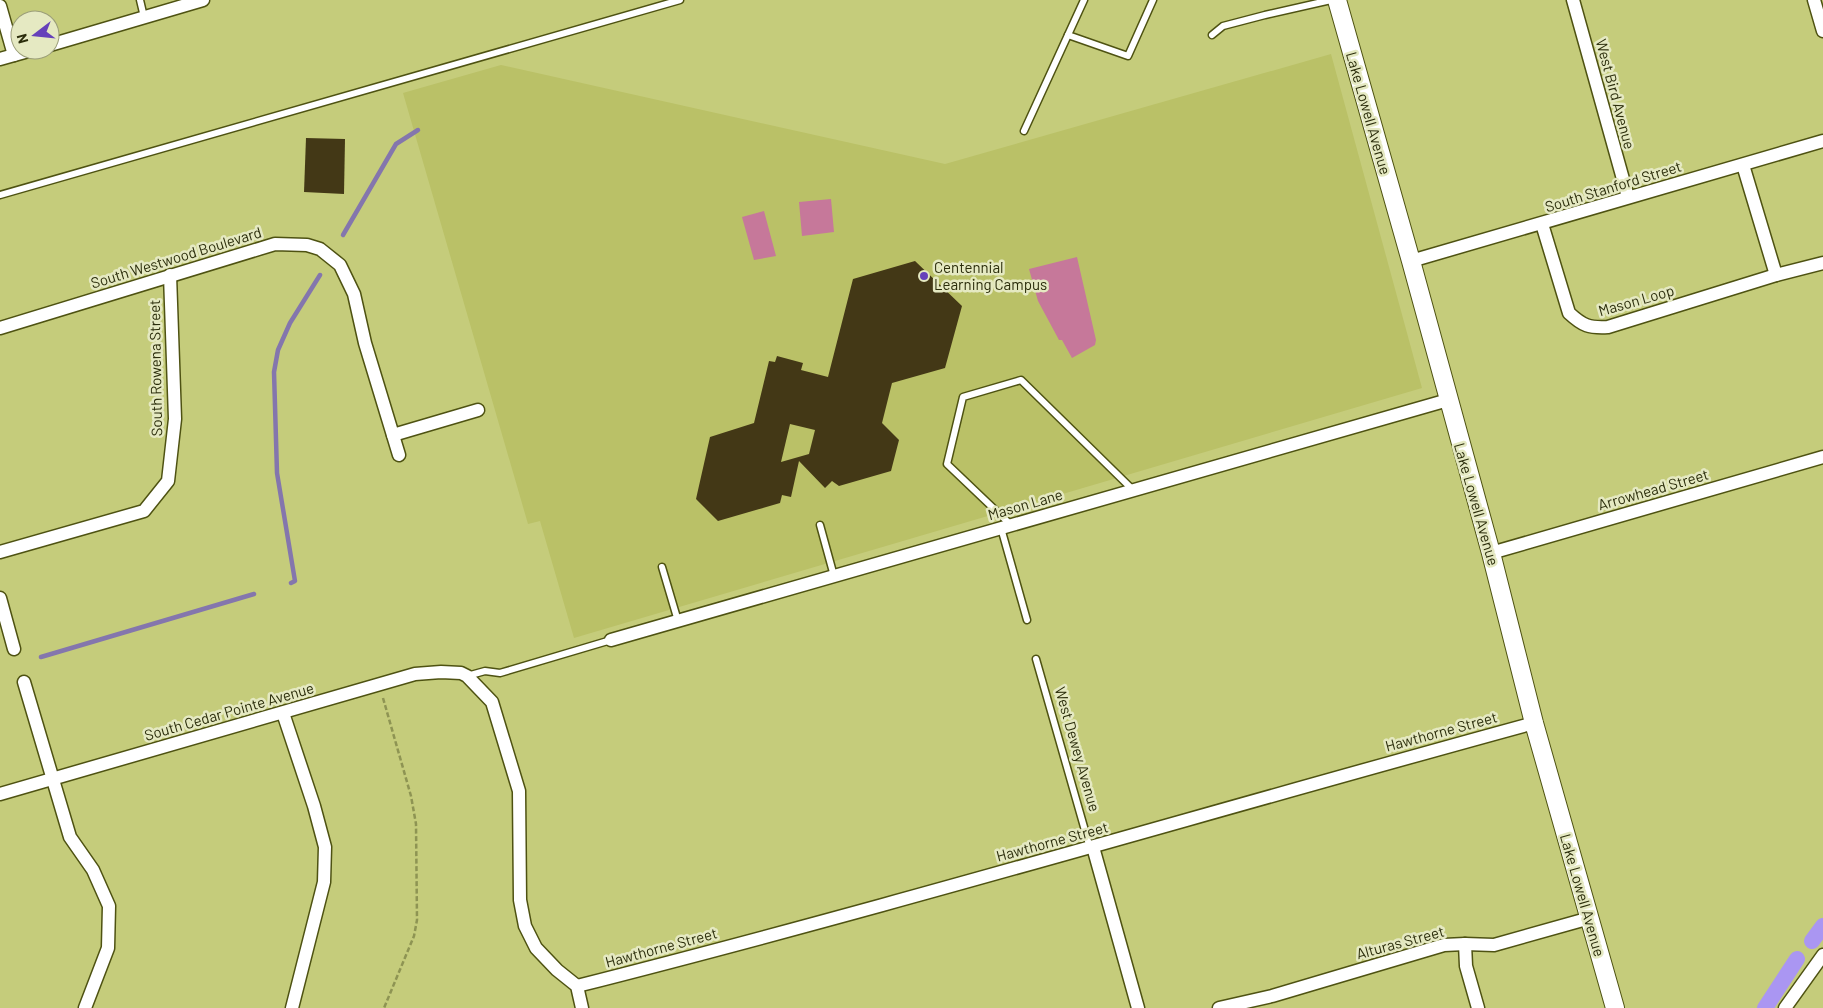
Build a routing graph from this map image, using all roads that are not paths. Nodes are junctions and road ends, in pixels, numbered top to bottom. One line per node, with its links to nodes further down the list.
1 (140, 0): 11 (lane)
2 (203, 0): 11 (street)
3 (680, 0): 20 (lane)
4 (1084, 0): 13 (lane)
5 (1153, 0): 13 (lane)
6 (1331, 0): 14 (lane)
7 (1337, 0): 23 (main road, Lake Lowell Avenue)
8 (1573, 0): 21 (street, West Bird Avenue)
9 (1814, 0): 12 (street)
10 (0, 6): 15 (street)
11 (144, 17): 16 (street)
12 (1823, 31)
13 (1068, 35): 17 (lane)
14 (1212, 35)
15 (10, 41)
16 (60, 42)
17 (1024, 131)
18 (1823, 141): 19 (street, South Stanford Street)
19 (1743, 165): 21 (street, South Stanford Street); 26 (street)
20 (0, 195)
21 (1628, 197): 22 (street, South Stanford Street)
22 (1542, 224): 23 (street, South Stanford Street); 26 (street, Mason Loop)
23 (1411, 261): 28 (main road, Lake Lowell Avenue)
24 (1823, 263): 26 (street, Mason Loop)
25 (170, 275): 27 (street, South Westwood Boulevard); 30 (street, South Westwood Boulevard); 36 (street, South Rowena Street)
26 (1776, 275)
27 (0, 328)
28 (1448, 400): 33 (street, Mason Lane); 37 (main road, Lake Lowell Avenue)
29 (478, 410): 30 (street)
30 (393, 435): 31 (street, South Westwood Boulevard)
31 (399, 455)
32 (1823, 457): 37 (street, Arrowhead Street)
33 (1133, 490): 35 (street, Mason Lane); 35 (lane)
34 (820, 525): 39 (lane)
35 (1006, 526): 39 (street, Mason Lane); 42 (lane)
36 (0, 552)
37 (1491, 554): 49 (main road, Lake Lowell Avenue)
38 (662, 567): 41 (lane)
39 (834, 576): 41 (street, Mason Lane)
40 (0, 598): 44 (street)
41 (678, 620): 43 (street, Mason Lane)
42 (1026, 620)
43 (611, 640): 46 (lane)
44 (14, 649)
45 (1036, 659): 52 (lane, West Dewey Avenue)
46 (468, 676): 48 (street, South Cedar Pointe Avenue); 56 (street)
47 (24, 682): 50 (street)
48 (283, 713): 50 (street, South Cedar Pointe Avenue); 59 (street)
49 (1534, 723): 52 (street, Hawthorne Street); 53 (main road, Lake Lowell Avenue)
50 (53, 779): 51 (street, South Cedar Pointe Avenue); 58 (street)
51 (0, 794)
52 (1091, 847): 56 (street, Hawthorne Street); 61 (street, West Dewey Avenue)
53 (1590, 918): 54 (street, Alturas Street); 64 (main road, Lake Lowell Avenue)
54 (1465, 944): 57 (street, Alturas Street); 63 (street)
55 (1823, 954): 65 (street)
56 (577, 986): 60 (street)
57 (1273, 1002): 62 (street, Alturas Street)
58 (85, 1008)
59 (292, 1008)
60 (582, 1008)
61 (1138, 1008)
62 (1219, 1008)
63 (1478, 1008)
64 (1615, 1008)
65 (1785, 1008)

